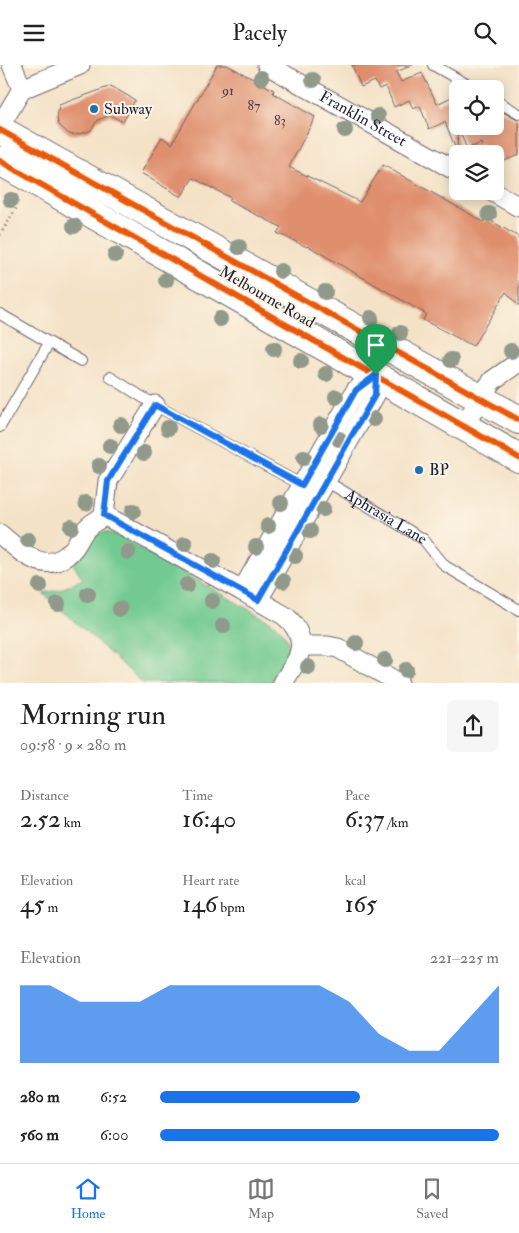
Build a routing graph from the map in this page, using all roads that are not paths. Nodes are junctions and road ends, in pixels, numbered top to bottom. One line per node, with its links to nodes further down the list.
1 (12, 65): 6 (street)
2 (80, 65): 6 (street)
3 (267, 65): 12 (street, Franklin Street)
4 (433, 65): 5 (lane)
5 (459, 80)
6 (22, 89): 9 (street)
7 (504, 105): 8 (lane)
8 (519, 114)
9 (0, 126)
10 (0, 130): 17 (main road, Melbourne Road)
11 (0, 161): 20 (main road, Melbourne Road)
12 (449, 167)
13 (504, 198): 14 (street)
14 (519, 207)
15 (0, 314): 16 (lane)
16 (49, 343): 18 (lane); 25 (lane)
17 (384, 345): 20 (main road); 22 (main road, Melbourne Road)
18 (81, 361)
19 (519, 362): 22 (street)
20 (376, 375): 26 (main road, Melbourne Road); 28 (street); 29 (street)
21 (110, 377): 23 (lane)
22 (480, 397): 24 (main road, Melbourne Road); 26 (street)
23 (155, 405): 29 (lane); 30 (street)
24 (519, 420)
25 (0, 427)
26 (464, 428): 27 (main road, Melbourne Road)
27 (519, 458)
28 (326, 481): 29 (street, Aphrasia Lane); 32 (street); 33 (lane, Aphrasia Lane)
29 (302, 485): 32 (street)
30 (104, 515): 31 (street); 32 (street)
31 (0, 534)
32 (250, 595): 34 (street)
33 (519, 610)
34 (301, 646): 35 (street); 36 (street)
35 (283, 683)
36 (400, 683)

